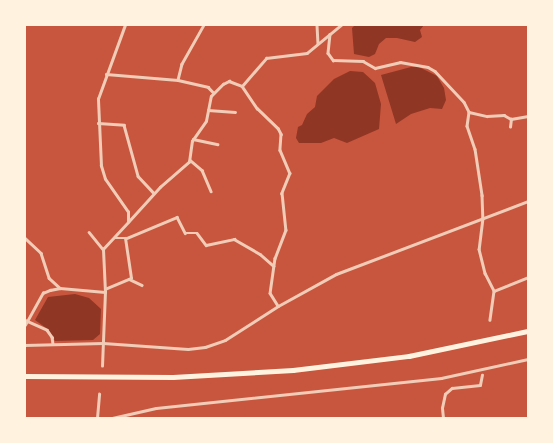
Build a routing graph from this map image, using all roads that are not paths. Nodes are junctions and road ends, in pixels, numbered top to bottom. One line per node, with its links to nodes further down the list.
1 (126, 25): 7 (street)
2 (204, 25): 8 (street)
3 (316, 25): 6 (street)
4 (341, 25): 5 (street)
5 (330, 34): 6 (street); 13 (street)
6 (319, 44): 9 (street)
7 (106, 74): 8 (street); 16 (street)
8 (178, 80): 10 (street)
9 (242, 86): 10 (street); 35 (street)
10 (214, 93): 11 (street)
11 (208, 110): 12 (street); 18 (street)
12 (235, 112)
13 (469, 112): 15 (street); 25 (street)
14 (528, 116): 15 (street)
15 (510, 119): 17 (street)
16 (98, 123): 22 (street); 27 (street)
17 (510, 127)
18 (193, 139): 19 (street); 20 (street)
19 (217, 144)
20 (190, 160): 21 (street); 22 (street)
21 (211, 191)
22 (154, 193): 27 (street)
23 (528, 201): 25 (street)
24 (176, 213): 26 (street)
25 (483, 218): 41 (street); 42 (street)
26 (179, 219): 31 (street); 32 (street)
27 (128, 222): 30 (street)
28 (89, 232): 33 (street)
29 (25, 238): 39 (street)
30 (114, 238): 31 (street); 33 (street)
31 (125, 238): 37 (street)
32 (204, 243): 34 (street); 35 (street)
33 (103, 249): 40 (street)
34 (206, 250)
35 (274, 266): 42 (street)
36 (528, 276): 41 (street)
37 (129, 279): 38 (street); 40 (street)
38 (142, 285)
39 (60, 288): 40 (street); 43 (street)
40 (105, 290): 47 (street)
41 (494, 291): 44 (street)
42 (278, 306): 47 (street)
43 (26, 320): 45 (street); 48 (street)
44 (490, 320)
45 (25, 325)
46 (528, 331): 53 (highway)
47 (103, 343): 48 (street); 51 (street)
48 (53, 344): 49 (street)
49 (25, 345)
50 (528, 359): 56 (street)
51 (102, 366)
52 (482, 375): 57 (street)
53 (25, 376)
54 (99, 394): 55 (street)
55 (98, 418)
56 (112, 418)
57 (443, 418)

